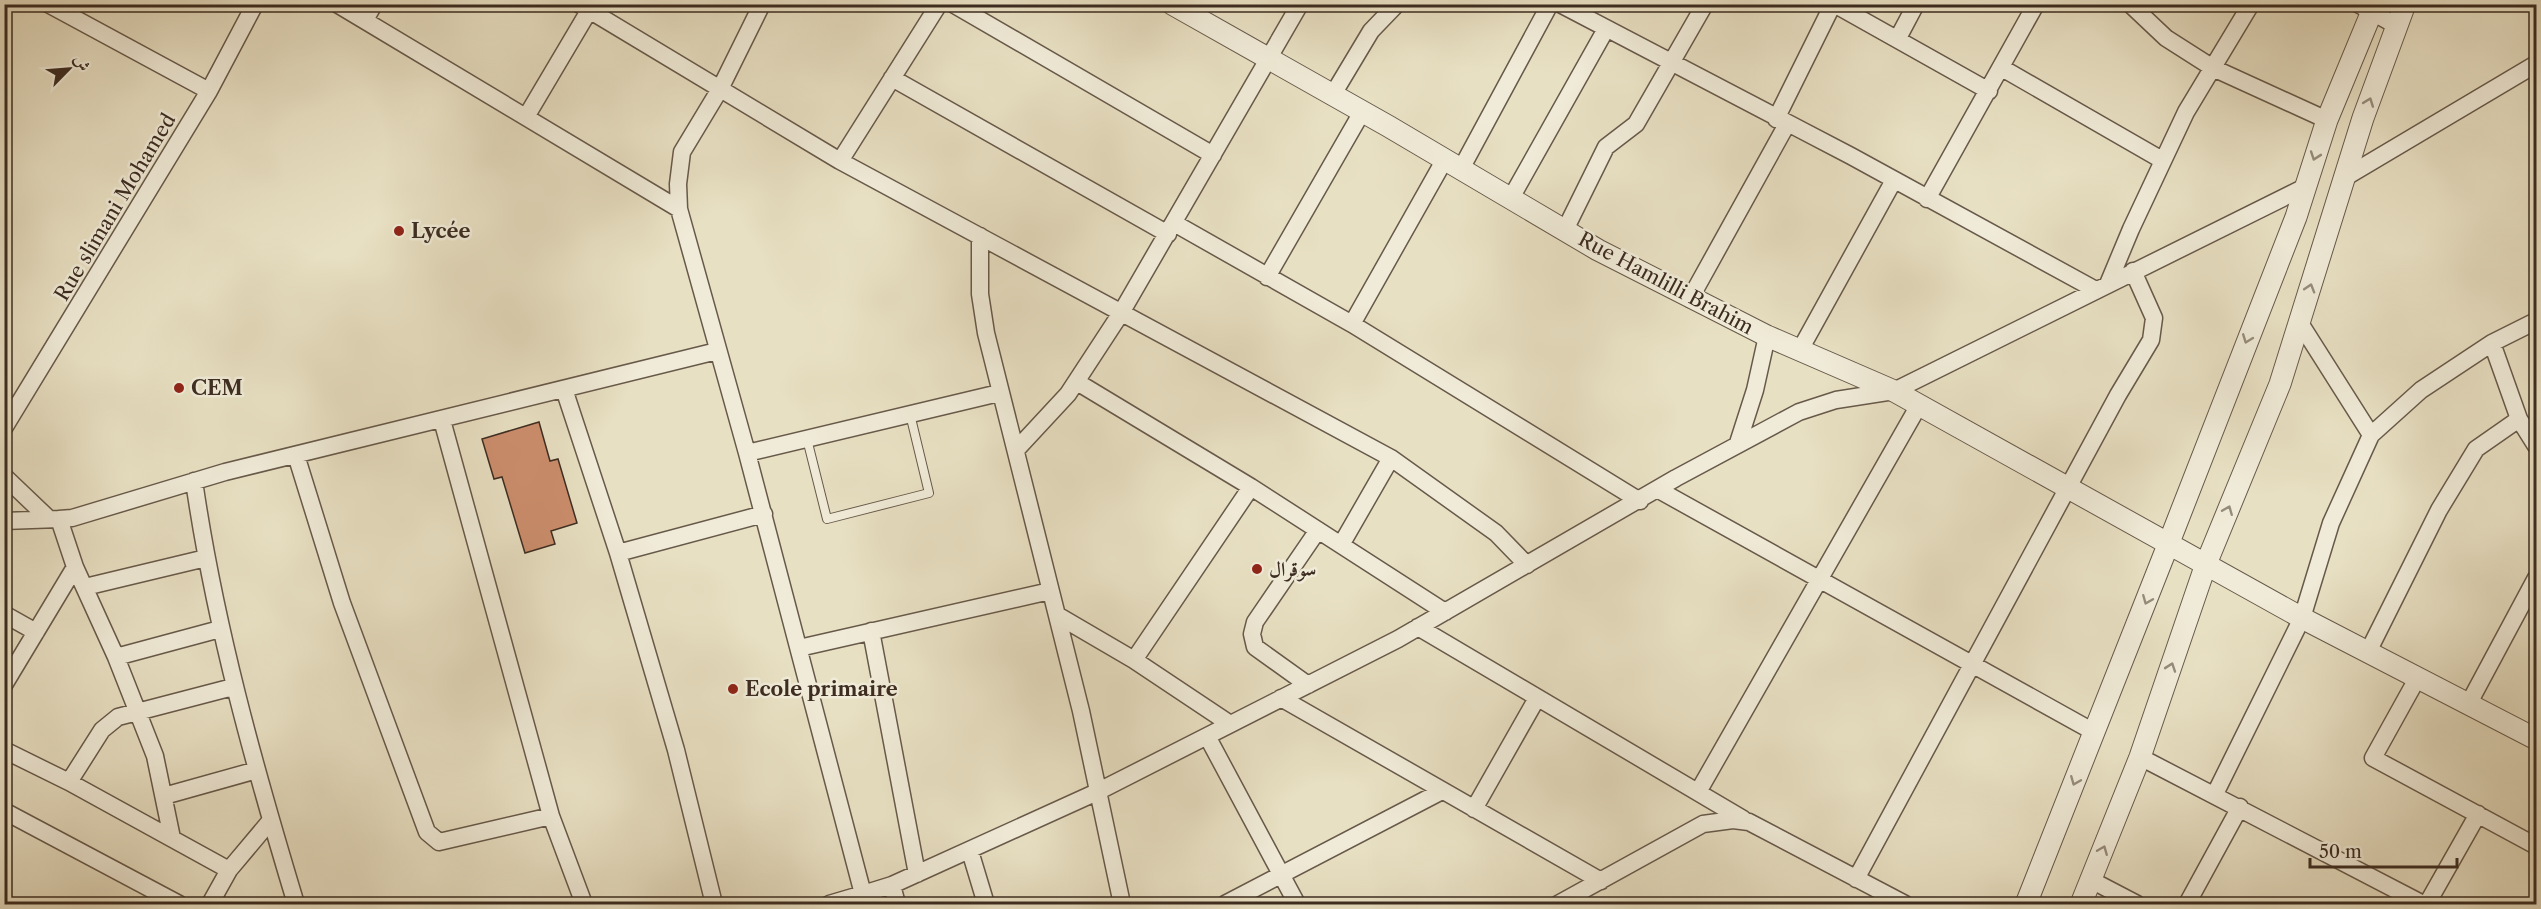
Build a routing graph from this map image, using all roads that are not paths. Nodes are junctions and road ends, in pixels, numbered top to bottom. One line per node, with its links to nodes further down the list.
1 (48, 4): 33 (street)
2 (255, 4): 33 (street, Rue slimani Mohamed)
3 (337, 4): 22 (street)
4 (374, 4): 22 (street)
5 (762, 4): 32 (street)
6 (939, 4): 31 (street)
7 (953, 4): 40 (street)
8 (1172, 4): 26 (street, Rue Hamlilli Brahim)
9 (1300, 4): 26 (street)
10 (1397, 4): 35 (street)
11 (1550, 4): 43 (street)
12 (1560, 4): 24 (street)
13 (1705, 4): 28 (street)
14 (1833, 4): 25 (street); 39 (street)
15 (1916, 4): 25 (street)
16 (2036, 4): 29 (street)
17 (2130, 4): 30 (street)
18 (2251, 4): 30 (street)
19 (2405, 4): 23 (street)
20 (587, 7): 32 (street); 37 (street)
21 (2368, 7): 23 (street); 38 (street)
22 (365, 20): 37 (street)
23 (2397, 26): 44 (street, one-way to 23)
24 (1606, 29): 28 (street); 47 (street)
25 (1898, 38): 34 (street)
26 (1269, 60): 35 (street, Rue Hamlilli Brahim); 40 (street)
27 (2536, 64): 44 (street)
28 (1672, 65): 39 (street); 53 (street)
29 (2002, 68): 34 (street); 41 (street)
30 (2212, 68): 38 (street); 41 (street)
31 (892, 78): 42 (street); 52 (street)
32 (720, 89): 42 (street); 49 (street)
33 (209, 91): 75 (street, Rue slimani Mohamed)
34 (1989, 91): 48 (street)
35 (1332, 96): 36 (street, Rue Hamlilli Brahim)
36 (1362, 112): 43 (street, Rue Hamlilli Brahim); 56 (street)
37 (526, 117): 49 (street)
38 (2327, 120): 46 (street, one-way to 46)
39 (1781, 122): 45 (street); 58 (street)
40 (1213, 155): 52 (street)
41 (2162, 160): 57 (street)
42 (840, 161): 54 (street)
43 (1453, 164): 47 (street, Rue Hamlilli Brahim); 62 (street)
44 (2344, 178): 51 (street)
45 (1894, 180): 48 (street); 65 (street)
46 (2303, 188): 50 (street); 55 (street)
47 (1511, 198): 53 (street, Rue Hamlilli Brahim)
48 (1927, 200): 57 (street)
49 (679, 209): 66 (street)
50 (2296, 216): 51 (street); 95 (street, one-way to 95)
51 (2330, 223): 61 (street, one-way to 51)
52 (1171, 228): 56 (street); 59 (street)
53 (1565, 230): 58 (street, Rue Hamlilli Brahim)
54 (980, 236): 59 (street); 70 (street)
55 (2133, 271): 57 (street); 87 (street)
56 (1267, 277): 62 (street)
57 (2101, 287): 69 (street)
58 (1690, 299): 63 (street, Rue Hamlilli Brahim)
59 (1122, 313): 67 (street); 83 (street)
60 (2536, 321): 64 (street)
61 (2300, 323): 76 (street); 98 (street, one-way to 61)
62 (1352, 324): 89 (street)
63 (1767, 336): 65 (street, Rue Hamlilli Brahim); 78 (street)
64 (2492, 343): 73 (street); 76 (street)
65 (1800, 350): 69 (street, Rue Hamlilli Brahim)
66 (717, 351): 68 (street); 81 (street)
67 (1077, 382): 80 (street); 86 (street)
68 (564, 389): 74 (street); 96 (street)
69 (1894, 391): 71 (street, Rue Hamlilli Brahim); 78 (street)
70 (999, 393): 72 (street); 80 (street)
71 (1919, 405): 87 (street, Rue Hamlilli Brahim); 102 (street)
72 (910, 414): 77 (street); 77 (lane)
73 (2519, 419): 79 (street); 114 (street)
74 (442, 420): 82 (street); 143 (street)
75 (4, 428)
76 (2371, 435): 108 (street)
77 (807, 439): 81 (street)
78 (1738, 443): 88 (street)
79 (2536, 446)
80 (1016, 450): 104 (street)
81 (747, 453): 90 (street)
82 (296, 455): 85 (street); 143 (street)
83 (1391, 458): 94 (street); 99 (street)
84 (4, 476): 91 (street)
85 (194, 481): 91 (street); 97 (street)
86 (1251, 487): 93 (street); 116 (street)
87 (2067, 488): 95 (street, Rue Hamlilli Brahim); 117 (street)
88 (1657, 489): 89 (street); 102 (street)
89 (1640, 501): 99 (street)
90 (764, 514): 96 (street); 113 (street)
91 (53, 519): 92 (street); 100 (street)
92 (4, 521)
93 (1318, 530): 94 (street); 120 (street)
94 (1341, 545): 105 (street)
95 (2168, 545): 98 (street, Rue Hamlilli Brahim); 127 (street, one-way to 127)
96 (618, 553): 162 (street)
97 (206, 558): 103 (street); 110 (street)
98 (2205, 564): 108 (street, Rue Hamlilli Brahim); 131 (street, one-way to 98)
99 (1527, 565): 105 (street)
100 (75, 567): 103 (street); 112 (street)
101 (2536, 578): 124 (street)
102 (1819, 580): 117 (street); 136 (street)
103 (85, 587): 115 (street)
104 (1050, 591): 107 (street); 111 (street)
105 (1445, 612): 109 (street)
106 (4, 614): 112 (street)
107 (1058, 615): 116 (street); 135 (street)
108 (2302, 618): 114 (street, Rue Hamlilli Brahim); 137 (street)
109 (1418, 627): 120 (street); 123 (street)
110 (220, 629): 115 (street); 121 (street)
111 (871, 631): 113 (street); 150 (street)
112 (36, 632): 119 (street)
113 (800, 648): 156 (street)
114 (2368, 652): 118 (street, Rue Hamlilli Brahim)
115 (116, 657): 125 (street)
116 (1134, 660): 126 (street)
117 (1972, 663): 127 (street); 152 (street)
118 (2418, 677): 124 (street, Rue Hamlilli Brahim); 142 (street)
119 (4, 685)
120 (1308, 685): 122 (street)
121 (233, 687): 125 (street); 132 (street)
122 (1281, 698): 126 (street); 134 (street)
123 (1537, 698): 136 (street); 140 (street)
124 (2469, 703): 129 (street, Rue Hamlilli Brahim)
125 (136, 710): 133 (street); 138 (street)
126 (1230, 724): 128 (street)
127 (2094, 732): 171 (street, one-way to 171)
128 (1207, 736): 135 (street); 151 (street)
129 (2536, 739)
130 (4, 750): 133 (street)
131 (2140, 757): 137 (street); 153 (street, one-way to 131)
132 (257, 770): 138 (street); 144 (street)
133 (69, 782): 146 (street)
134 (1442, 790): 140 (street); 151 (street)
135 (1097, 792): 148 (street); 166 (street)
136 (1698, 792): 145 (street)
137 (2215, 794): 139 (street)
138 (164, 796): 146 (street)
139 (2240, 807): 157 (street); 174 (street)
140 (1474, 808): 154 (street)
141 (4, 811): 158 (street)
142 (2478, 814): 147 (street); 157 (street)
143 (551, 816): 161 (street)
144 (271, 820): 149 (street); 160 (street)
145 (1749, 822): 152 (street); 154 (street)
146 (172, 838): 149 (street)
147 (2536, 846)
148 (970, 851): 150 (street); 165 (street)
149 (229, 870): 159 (street)
150 (917, 874): 155 (street)
151 (1280, 874): 167 (street); 168 (street)
152 (1856, 879): 170 (street)
153 (2091, 880): 172 (street); 173 (street)
154 (1601, 881): 169 (street)
155 (892, 885): 156 (street); 164 (street)
156 (863, 894): 163 (street)
157 (2416, 903)
158 (179, 904)
159 (210, 904)
160 (296, 904)
161 (584, 904)
162 (714, 904)
163 (829, 904)
164 (897, 904)
165 (986, 904)
166 (1122, 904)
167 (1225, 904)
168 (1297, 904)
169 (1558, 904)
170 (1905, 904)
171 (2026, 904)
172 (2081, 904)
173 (2137, 904)
174 (2187, 904)

